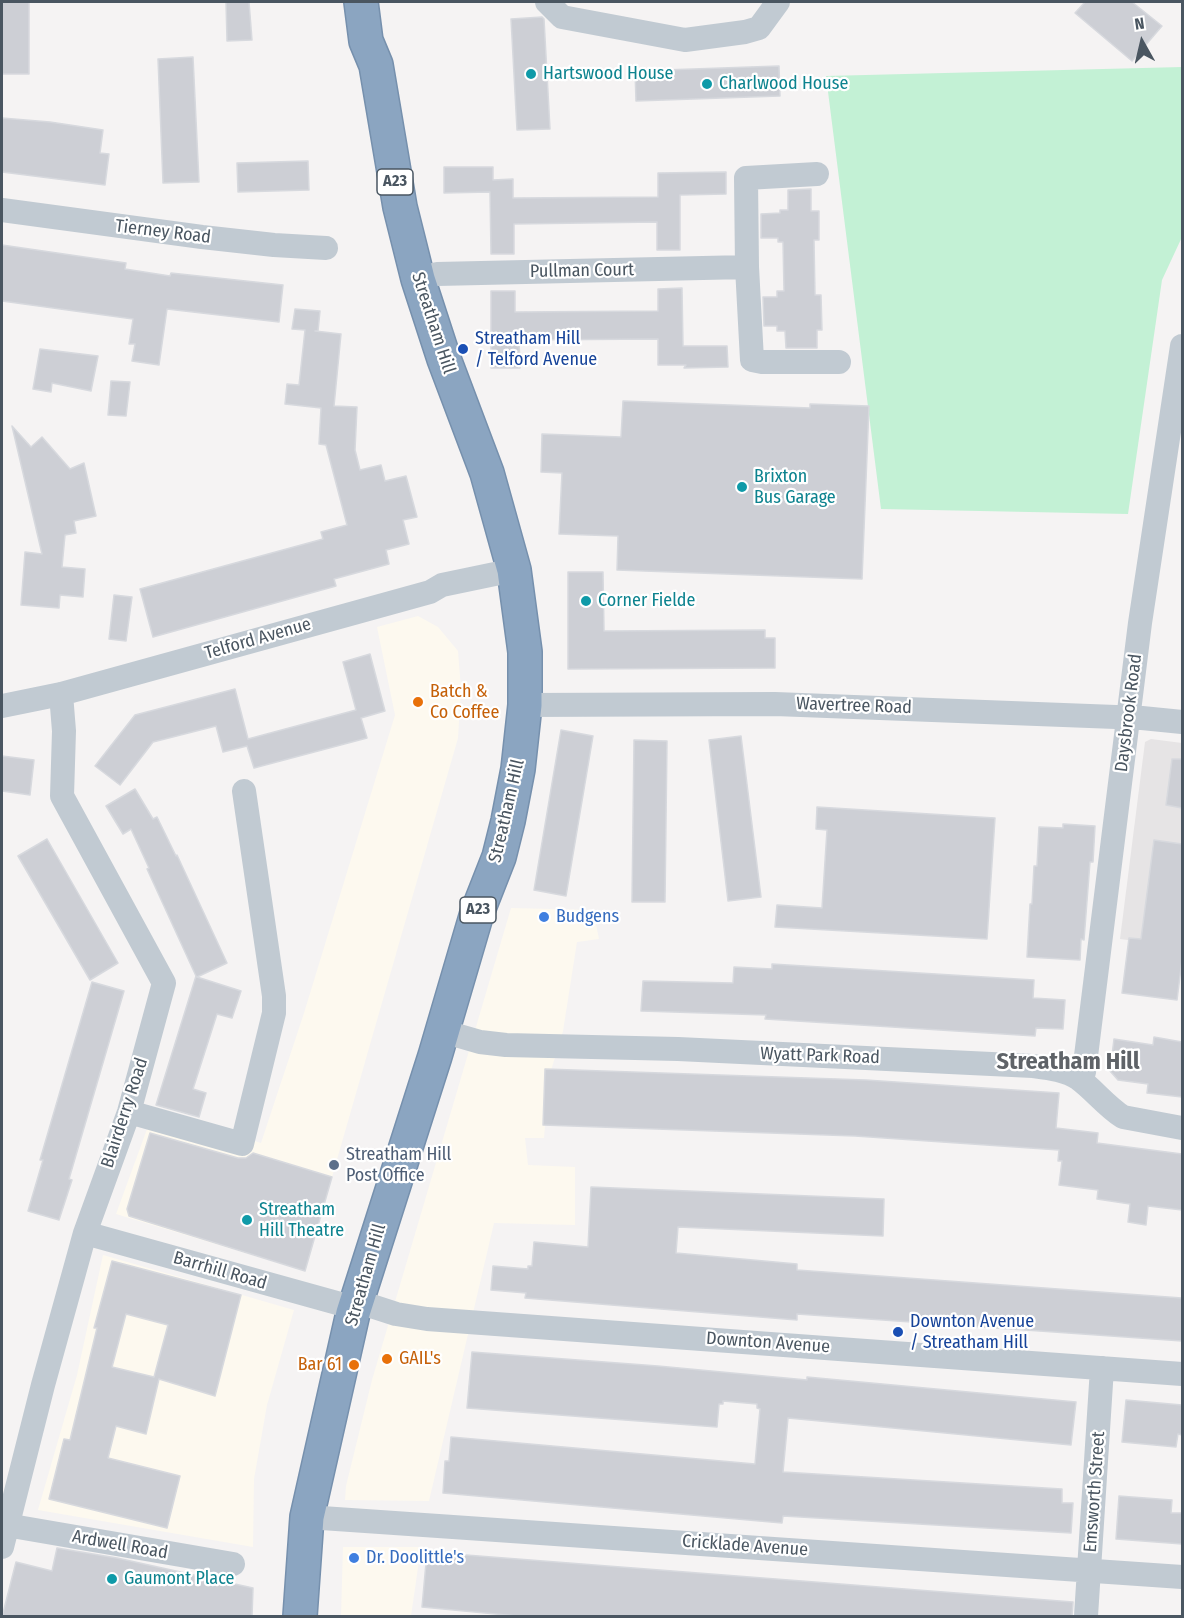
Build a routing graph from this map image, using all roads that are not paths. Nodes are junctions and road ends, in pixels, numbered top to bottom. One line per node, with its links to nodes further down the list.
1 (361, 2): 8 (highway, Streatham Hill / A23)
2 (547, 2): 3 (street)
3 (778, 2)
4 (817, 174): 7 (street)
5 (2, 210): 6 (street, Tierney Road)
6 (326, 248)
7 (747, 267): 8 (street, Pullman Court); 10 (street)
8 (418, 279): 11 (highway, Streatham Hill / A23)
9 (1182, 346): 15 (street, Daysbrook Road)
10 (839, 362)
11 (514, 570): 12 (street, Telford Avenue); 13 (highway, Streatham Hill / A23)
12 (61, 694): 14 (street, Telford Avenue); 20 (street, Blairderry Road)
13 (525, 705): 15 (street, Wavertree Road); 18 (highway, Streatham Hill / A23)
14 (2, 706)
15 (1129, 717): 16 (street, Wavertree Road); 19 (street, Daysbrook Road)
16 (1182, 722)
17 (244, 791): 20 (street)
18 (442, 1031): 19 (street, Wyatt Park Road); 23 (highway, Streatham Hill / A23)
19 (1079, 1079): 21 (street, Wyatt Park Road)
20 (129, 1112): 22 (street, Blairderry Road)
21 (1182, 1128)
22 (85, 1233): 23 (street, Barrhill Road); 27 (street, Blairderry Road)
23 (356, 1305): 24 (street, Downton Avenue); 26 (highway, Streatham Hill / A23)
24 (1102, 1368): 25 (street, Downton Avenue); 29 (street, Emsworth Street)
25 (1182, 1374)
26 (307, 1517): 29 (street, Cricklade Avenue); 31 (highway, Streatham Hill / A23)
27 (4, 1536): 28 (street, Ardwell Road)
28 (233, 1564)
29 (1089, 1570): 30 (street, Cricklade Avenue); 32 (street, Emsworth Street)
30 (1182, 1576)
31 (300, 1617)
32 (1086, 1617)

